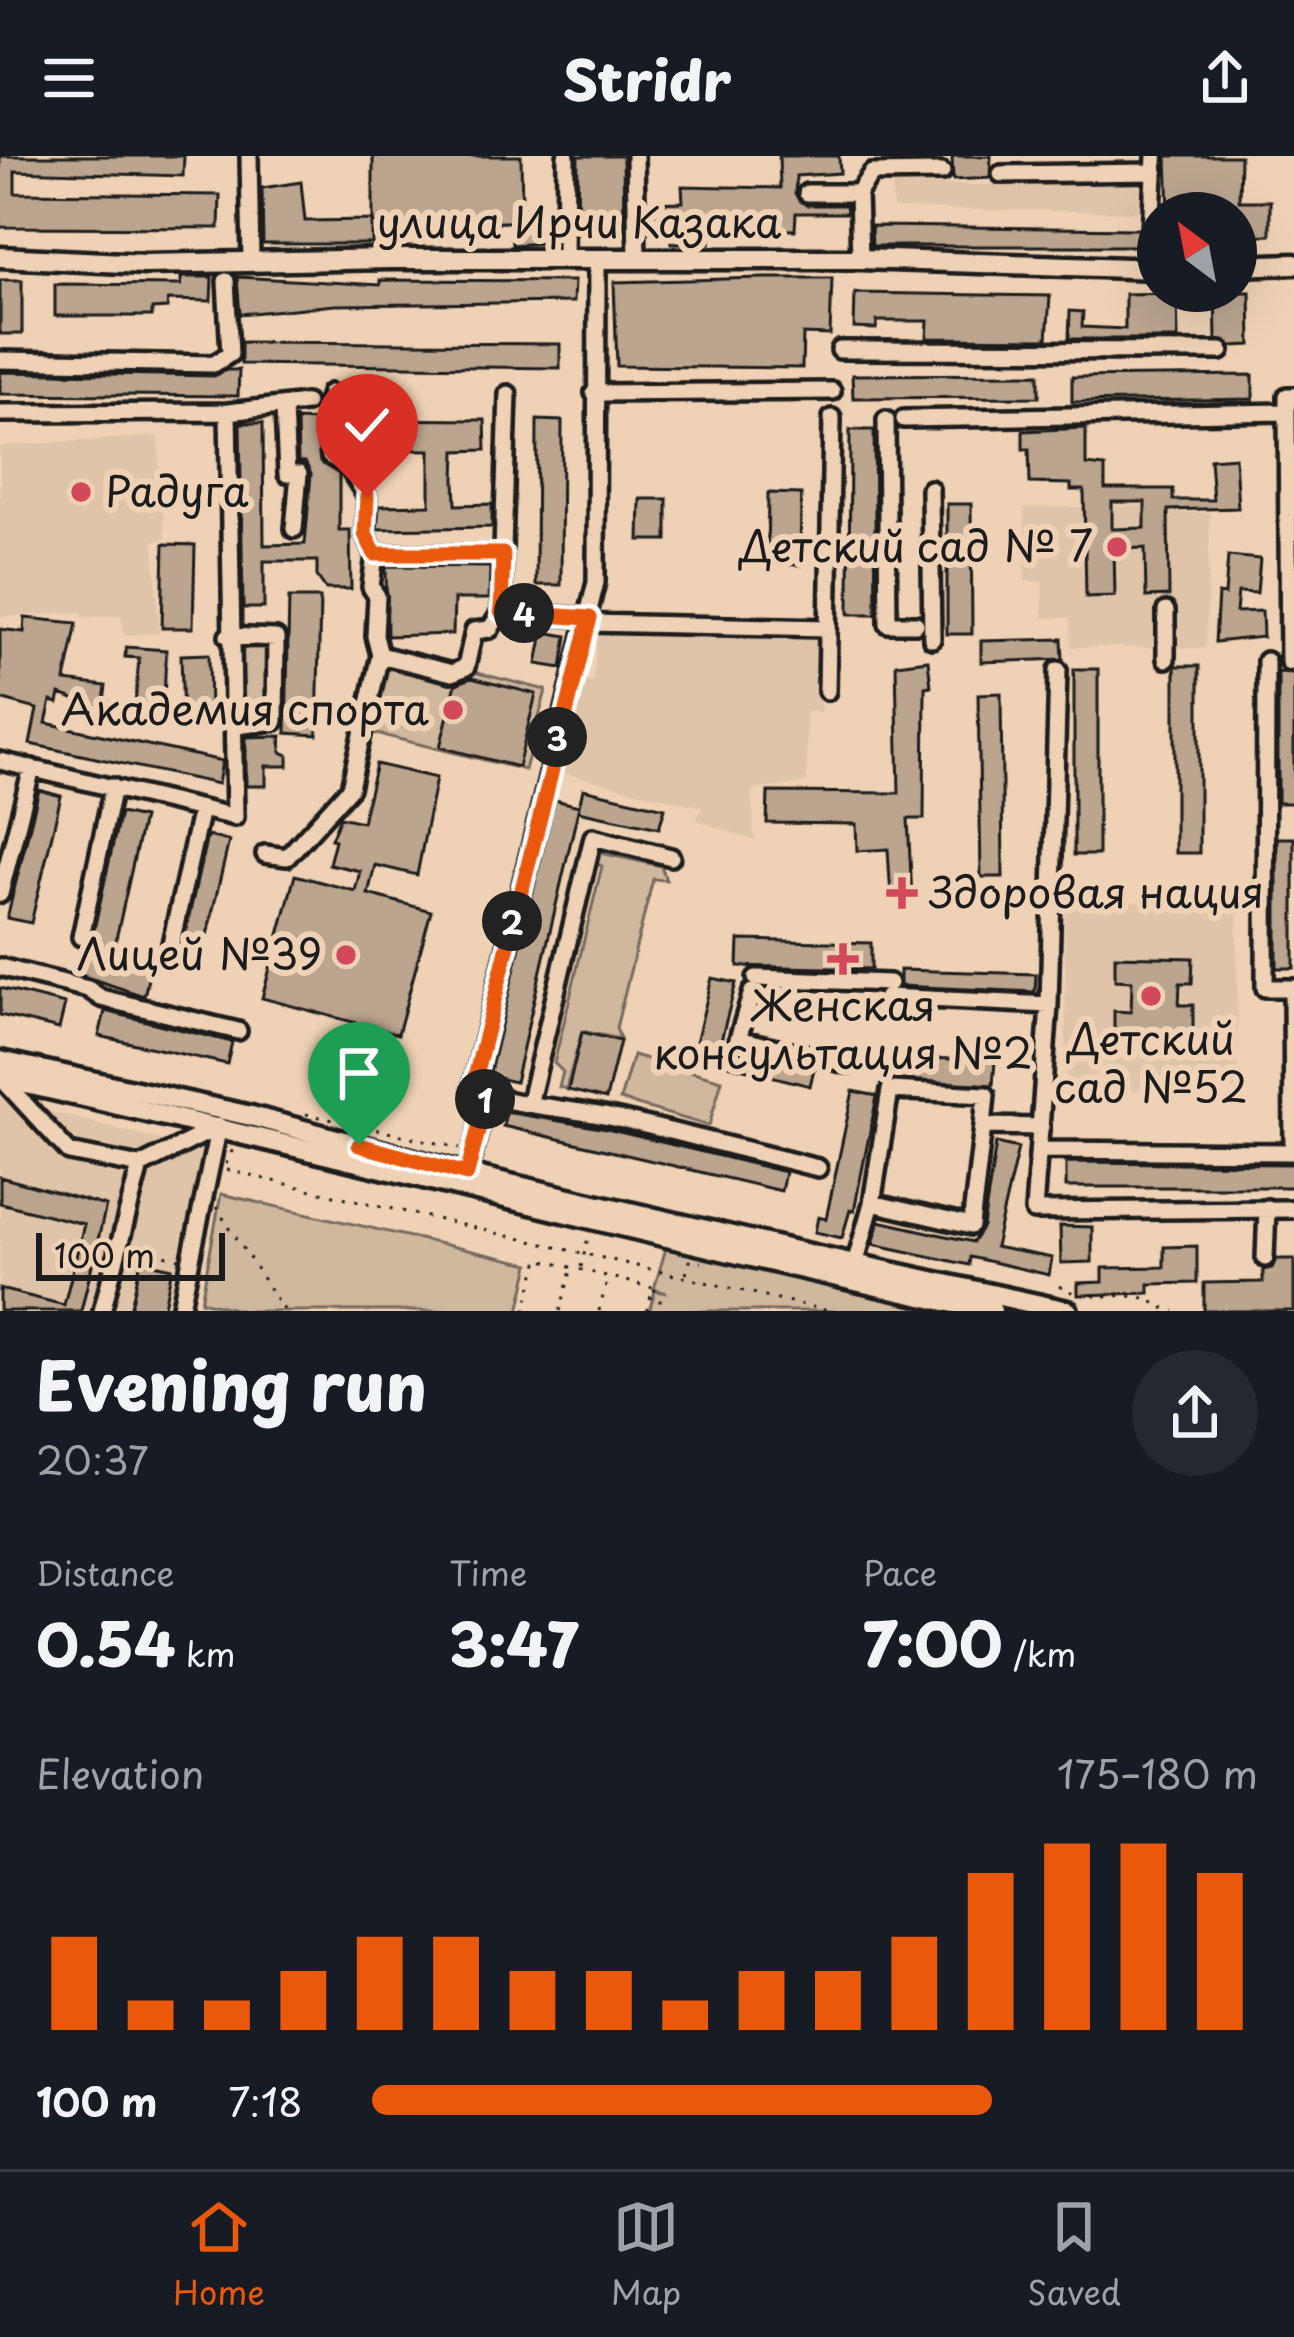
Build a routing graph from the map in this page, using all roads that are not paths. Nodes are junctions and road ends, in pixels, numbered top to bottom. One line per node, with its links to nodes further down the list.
1 (249, 156): 15 (street)
2 (566, 156): 12 (street)
3 (635, 156): 14 (street)
4 (1155, 164): 7 (street)
5 (872, 165): 6 (street); 9 (street)
6 (942, 172)
7 (1001, 174)
8 (807, 193): 9 (street)
9 (858, 193): 11 (street)
10 (0, 257): 15 (main road, улица Ирчи Казака)
11 (860, 259): 14 (main road, улица Ирчи Казака); 18 (main road, улица Ирчи Казака)
12 (565, 260): 13 (main road, улица Ирчи Казака); 15 (main road, улица Ирчи Казака)
13 (597, 260): 14 (main road, улица Ирчи Казака); 24 (street)
14 (637, 260)
15 (251, 261)
16 (1294, 264): 17 (main road)
17 (1257, 265)
18 (1137, 268)
19 (226, 280): 22 (street)
20 (840, 350): 21 (street)
21 (1221, 351)
22 (0, 360)
23 (832, 391): 24 (street)
24 (594, 392): 41 (street)
25 (330, 393): 37 (street)
26 (508, 394): 38 (street)
27 (306, 403): 29 (street)
28 (1291, 404): 33 (street); 49 (street)
29 (284, 409): 30 (street); 36 (street)
30 (228, 412): 31 (street); 44 (street)
31 (0, 413)
32 (832, 418): 43 (street)
33 (904, 419)
34 (886, 420): 42 (street)
35 (931, 489): 45 (street)
36 (293, 529)
37 (375, 554): 38 (street); 46 (street)
38 (503, 554): 40 (street)
39 (1166, 611): 47 (street)
40 (501, 612): 41 (street); 46 (street)
41 (589, 620): 43 (street); 69 (street)
42 (916, 624)
43 (829, 628): 51 (street)
44 (229, 636): 52 (street); 52 (street)
45 (932, 639)
46 (380, 655): 57 (street)
47 (1166, 658)
48 (1266, 662): 63 (street)
49 (1288, 662)
50 (1058, 670): 64 (street)
51 (827, 691)
52 (236, 726): 56 (street)
53 (0, 761): 54 (street)
54 (32, 768): 55 (street); 59 (street)
55 (113, 787): 56 (street); 60 (street)
56 (202, 809): 61 (street)
57 (265, 854)
58 (671, 857): 70 (street)
59 (0, 894)
60 (81, 937)
61 (168, 957)
62 (0, 967): 65 (street)
63 (1293, 988): 75 (street)
64 (1049, 1005): 67 (street); 73 (street)
65 (238, 1031)
66 (0, 1060): 71 (main road)
67 (847, 1064)
68 (0, 1078): 71 (main road); 76 (street)
69 (472, 1089): 70 (street); 78 (street)
70 (530, 1101): 77 (street)
71 (220, 1118): 76 (street); 78 (main road); 85 (street)
72 (983, 1126): 73 (street); 79 (street); 79 (street)
73 (1041, 1127): 74 (street)
74 (1040, 1150): 75 (street); 80 (street)
75 (1294, 1152)
76 (140, 1166): 84 (street)
77 (818, 1168)
78 (466, 1183): 83 (main road); 86 (main road)
79 (872, 1203): 83 (street)
80 (1267, 1208): 81 (street); 82 (street)
81 (1294, 1209)
82 (1265, 1258)
83 (855, 1264): 87 (main road)
84 (102, 1311)
85 (180, 1311)
86 (992, 1311)
87 (1069, 1311)

